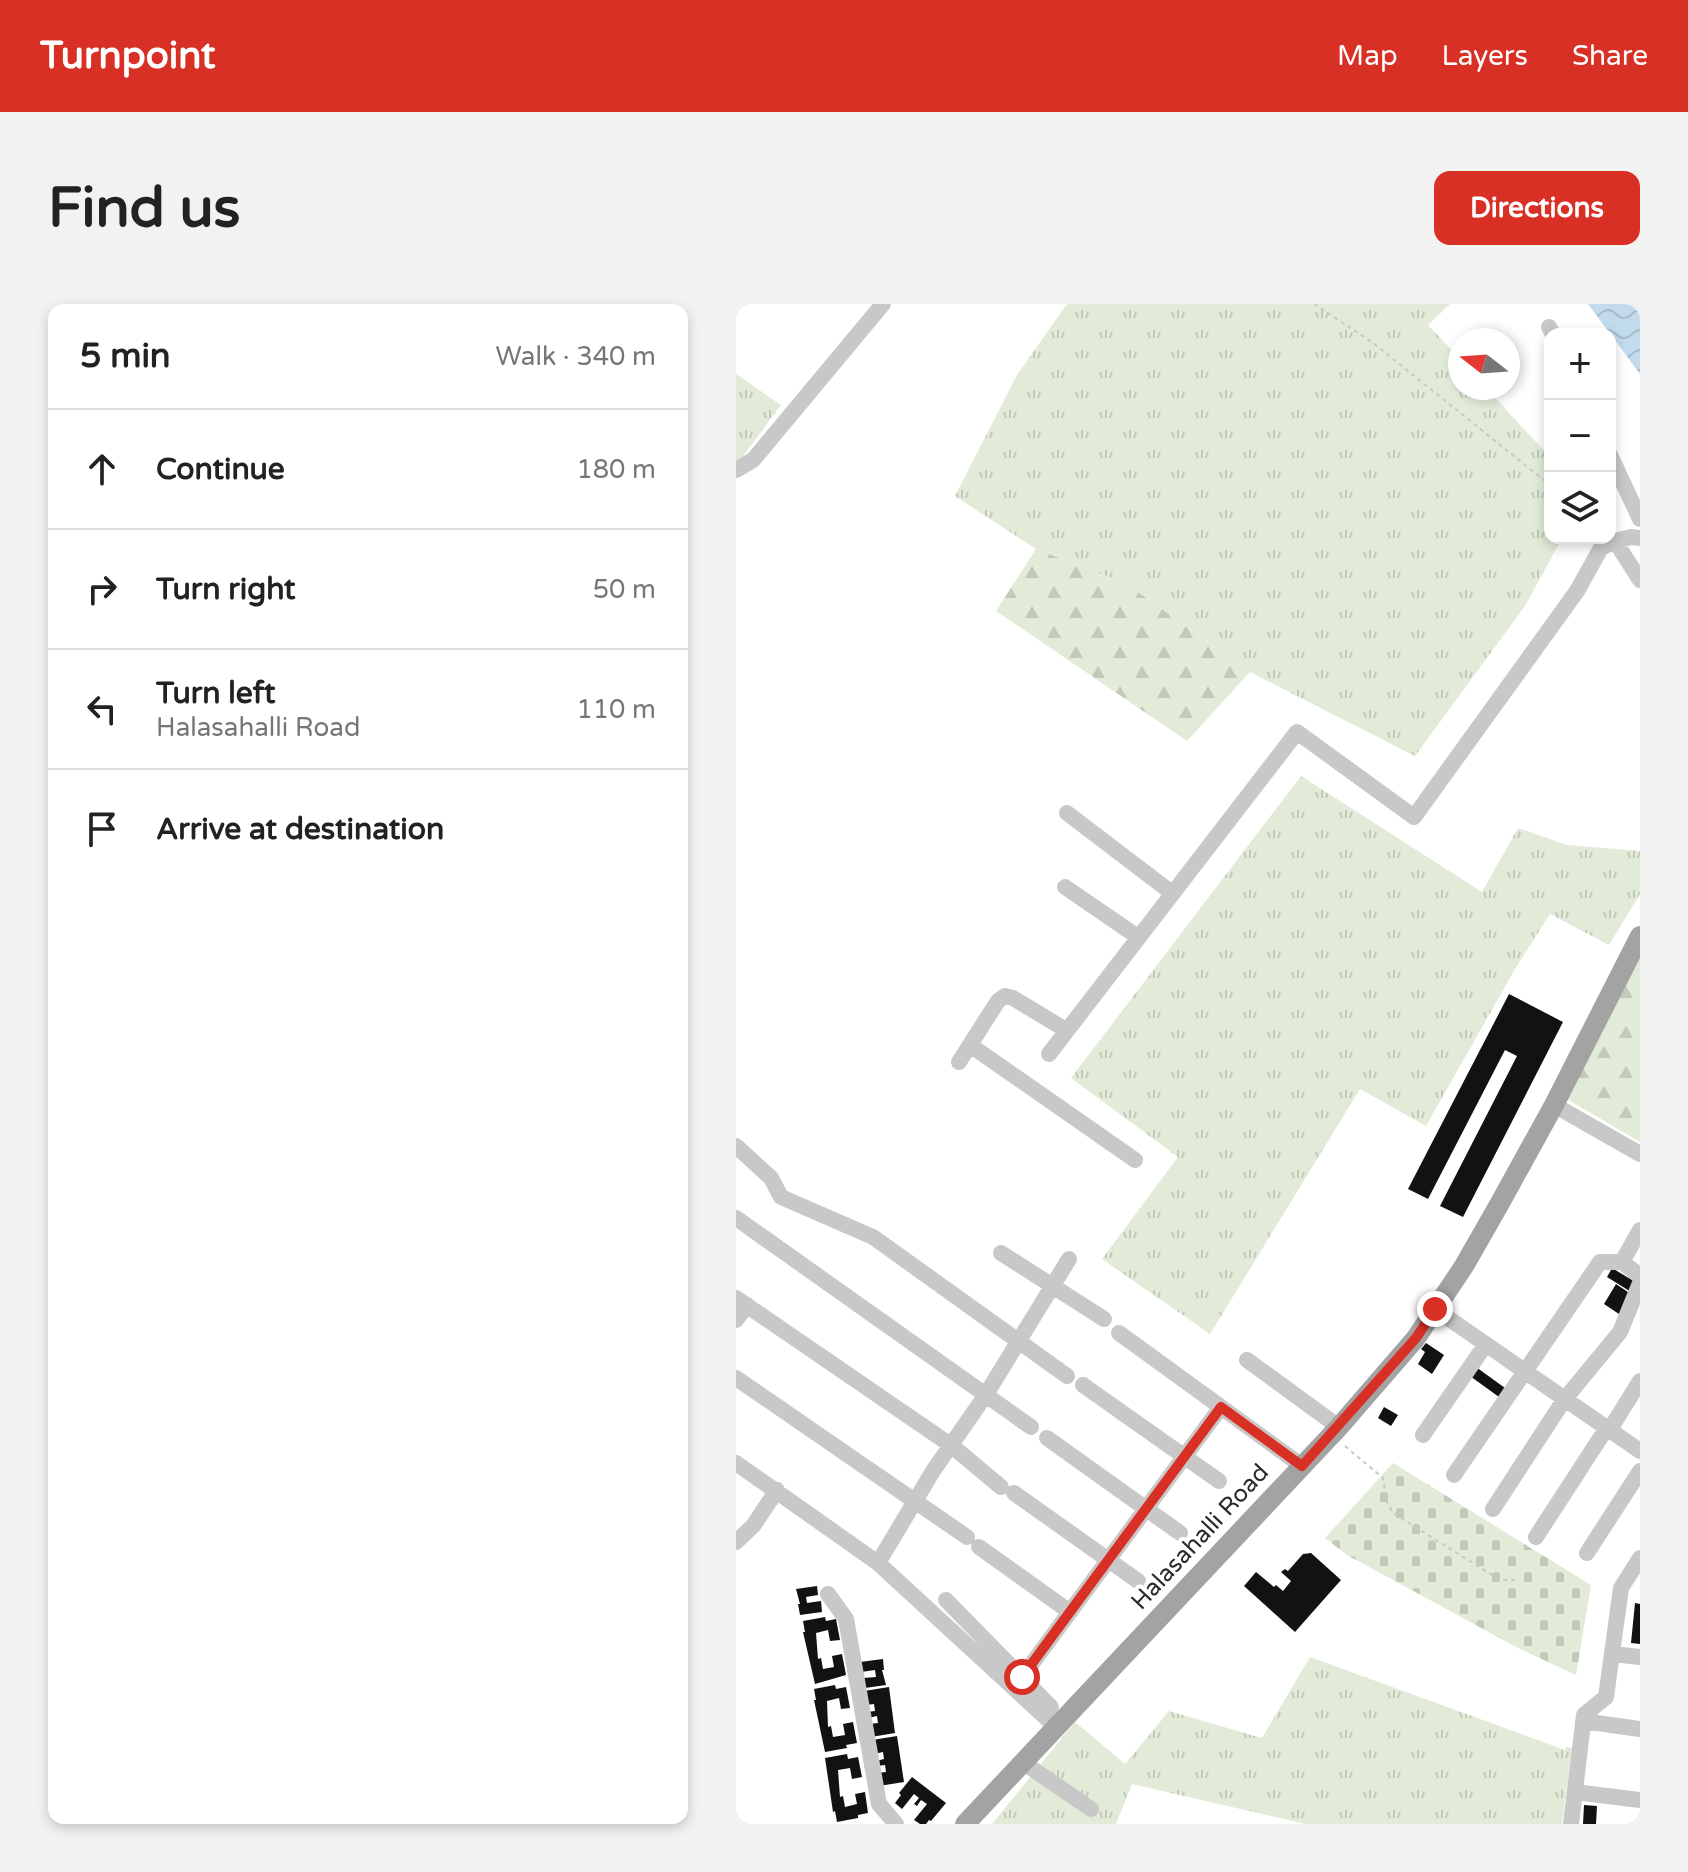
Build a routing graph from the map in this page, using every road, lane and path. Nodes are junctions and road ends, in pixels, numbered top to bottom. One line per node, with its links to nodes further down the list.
1 (883, 304): 4 (street)
2 (1314, 304): 5 (path)
3 (1616, 468): 6 (street)
4 (736, 470)
5 (1544, 480)
6 (1640, 519)
7 (1640, 538): 8 (street)
8 (1616, 541)
9 (1616, 543): 11 (street)
10 (1609, 544): 14 (street)
11 (1640, 580)
12 (1067, 813): 14 (street)
13 (1065, 887): 16 (street)
14 (1172, 893): 16 (street)
15 (1640, 936): 21 (main road, Halasahalli Road)
16 (1138, 937): 17 (street)
17 (1066, 1030): 18 (street); 19 (street)
18 (970, 1045): 20 (street); 24 (street)
19 (1049, 1054)
20 (959, 1062)
21 (1554, 1105): 23 (street); 34 (main road, Halasahalli Road)
22 (736, 1146): 38 (street)
23 (1640, 1154)
24 (1135, 1160)
25 (736, 1218): 46 (street)
26 (1640, 1230): 29 (street)
27 (1001, 1253): 32 (street)
28 (1069, 1259): 32 (street)
29 (1622, 1262): 30 (street); 41 (street)
30 (1640, 1276)
31 (1640, 1283): 47 (street)
32 (1052, 1286): 35 (street); 38 (street)
33 (741, 1302): 36 (street); 54 (street)
34 (1435, 1309): 39 (street); 51 (main road, Halasahalli Road)
35 (1104, 1319)
36 (736, 1320)
37 (1119, 1333): 48 (street)
38 (1019, 1340): 42 (street); 46 (street)
39 (1486, 1344): 41 (street); 52 (street)
40 (1247, 1360): 51 (street)
41 (1524, 1372): 47 (street); 60 (street)
42 (1067, 1376)
43 (736, 1378): 63 (street)
44 (1640, 1381): 50 (street)
45 (1083, 1385): 56 (street)
46 (985, 1396): 49 (street); 54 (street)
47 (1564, 1400): 50 (street); 65 (street)
48 (1221, 1407): 56 (street); 58 (street)
49 (1031, 1427)
50 (1607, 1430): 55 (street); 67 (street)
51 (1336, 1431): 58 (main road, Halasahalli Road); 73 (path)
52 (1423, 1435)
53 (1047, 1438): 64 (street)
54 (952, 1446): 63 (street); 71 (street)
55 (1640, 1451)
56 (1185, 1456): 61 (street); 64 (street)
57 (736, 1463): 62 (street)
58 (1302, 1466): 81 (main road, Halasahalli Road)
59 (1640, 1471): 69 (street)
60 (1454, 1475)
61 (1219, 1481)
62 (777, 1490): 68 (street); 72 (street)
63 (915, 1501): 72 (street); 77 (street)
64 (1146, 1509): 66 (street); 71 (street)
65 (1493, 1509)
66 (1180, 1533)
67 (1536, 1537)
68 (736, 1542)
69 (1587, 1553)
70 (1640, 1558): 78 (street)
71 (1109, 1559): 74 (street); 77 (street)
72 (878, 1563): 81 (street)
73 (1516, 1580)
74 (1138, 1581)
75 (828, 1594): 88 (street)
76 (946, 1600): 80 (street)
77 (1070, 1612): 80 (street)
78 (1613, 1654): 79 (street); 82 (street)
79 (1640, 1657)
80 (1022, 1677): 81 (street)
81 (1054, 1717): 84 (main road, Halasahalli Road)
82 (1583, 1721): 83 (street); 85 (street)
83 (1640, 1729)
84 (1024, 1763): 87 (street); 89 (main road, Halasahalli Road)
85 (1575, 1792): 86 (street); 90 (street)
86 (1640, 1800)
87 (1091, 1809)
88 (896, 1824)
89 (965, 1824)
90 (1571, 1824)

